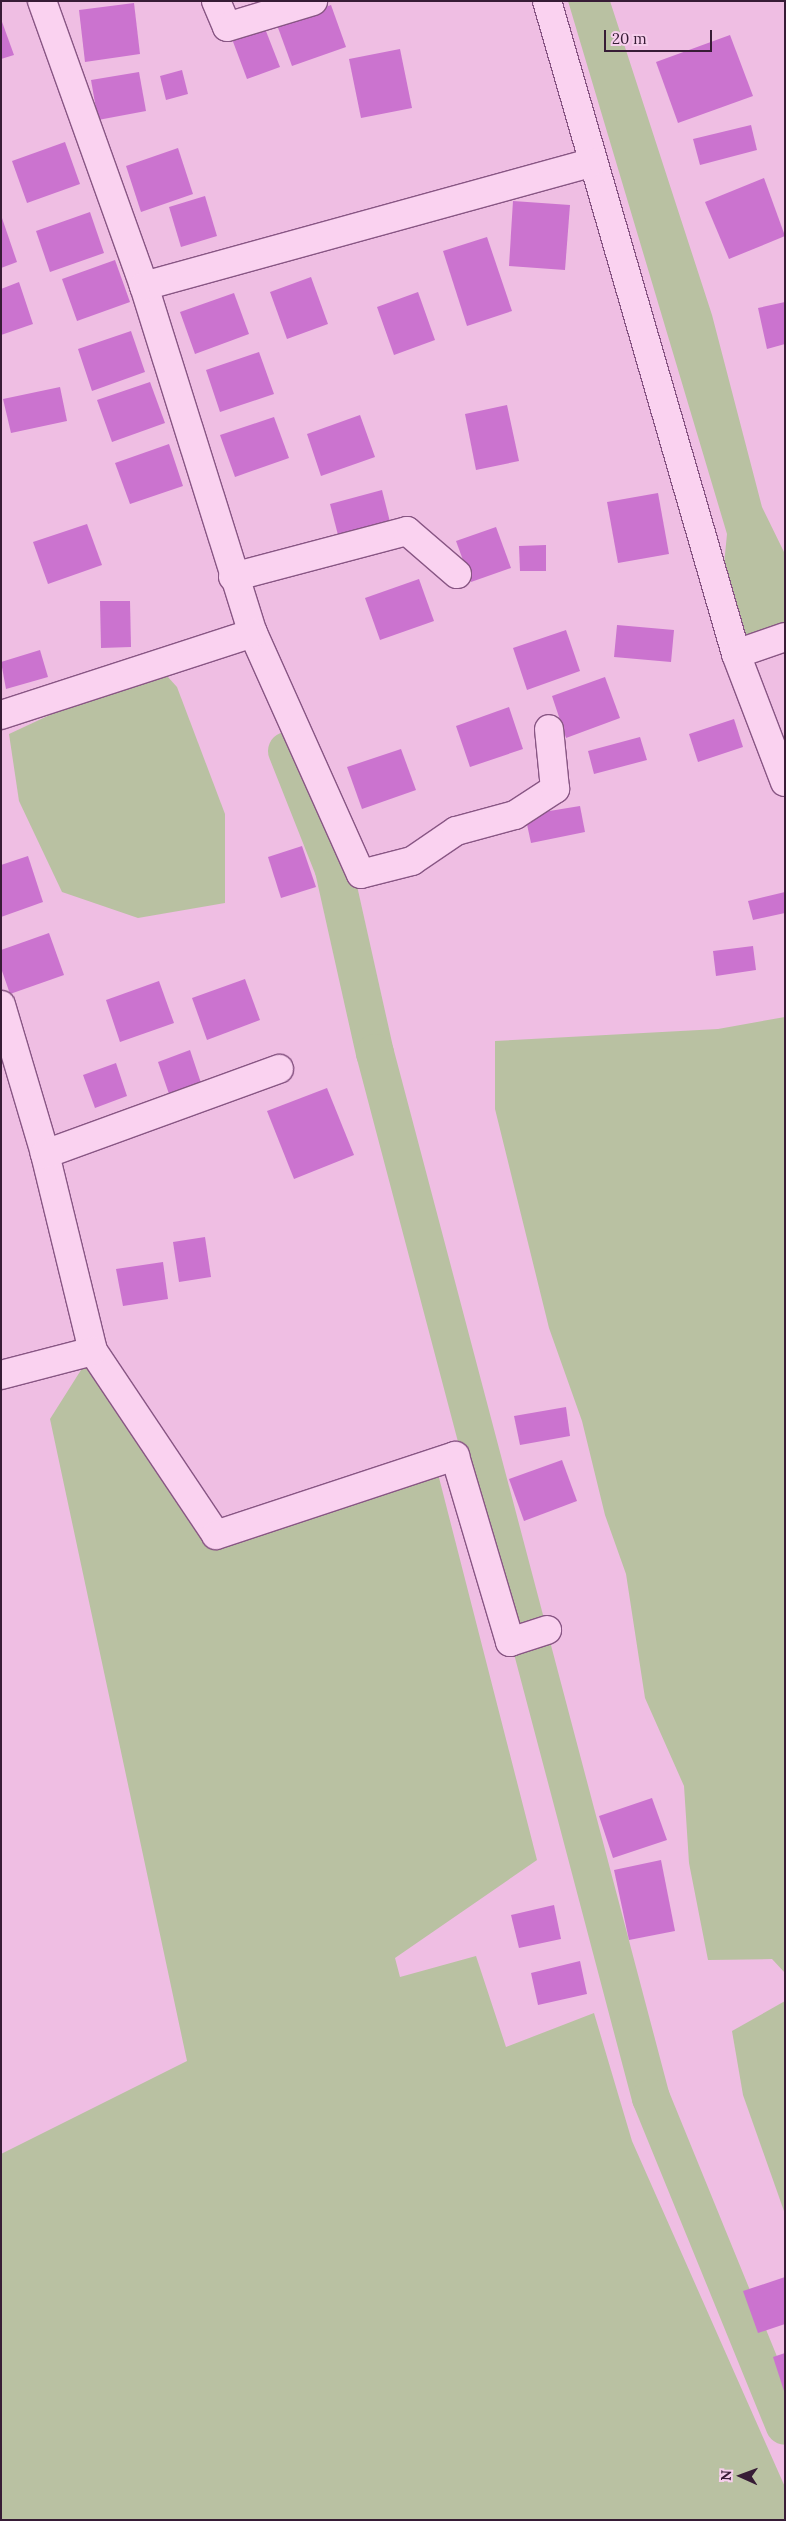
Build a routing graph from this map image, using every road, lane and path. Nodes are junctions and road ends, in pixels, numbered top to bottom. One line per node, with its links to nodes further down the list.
1 (42, 1): 6 (street)
2 (216, 1): 3 (street)
3 (313, 1)
4 (547, 1): 5 (street)
5 (590, 163): 6 (street); 11 (street)
6 (144, 286): 8 (street)
7 (457, 574): 8 (street)
8 (233, 577): 9 (street)
9 (253, 633): 12 (street); 13 (street)
10 (785, 636): 11 (street)
11 (736, 654): 14 (street)
12 (1, 715)
13 (549, 729)
14 (785, 782)
15 (1, 1005): 17 (street)
16 (279, 1069): 17 (street)
17 (45, 1154): 18 (street)
18 (93, 1351): 19 (street); 20 (street)
19 (1, 1376)
20 (547, 1630)

